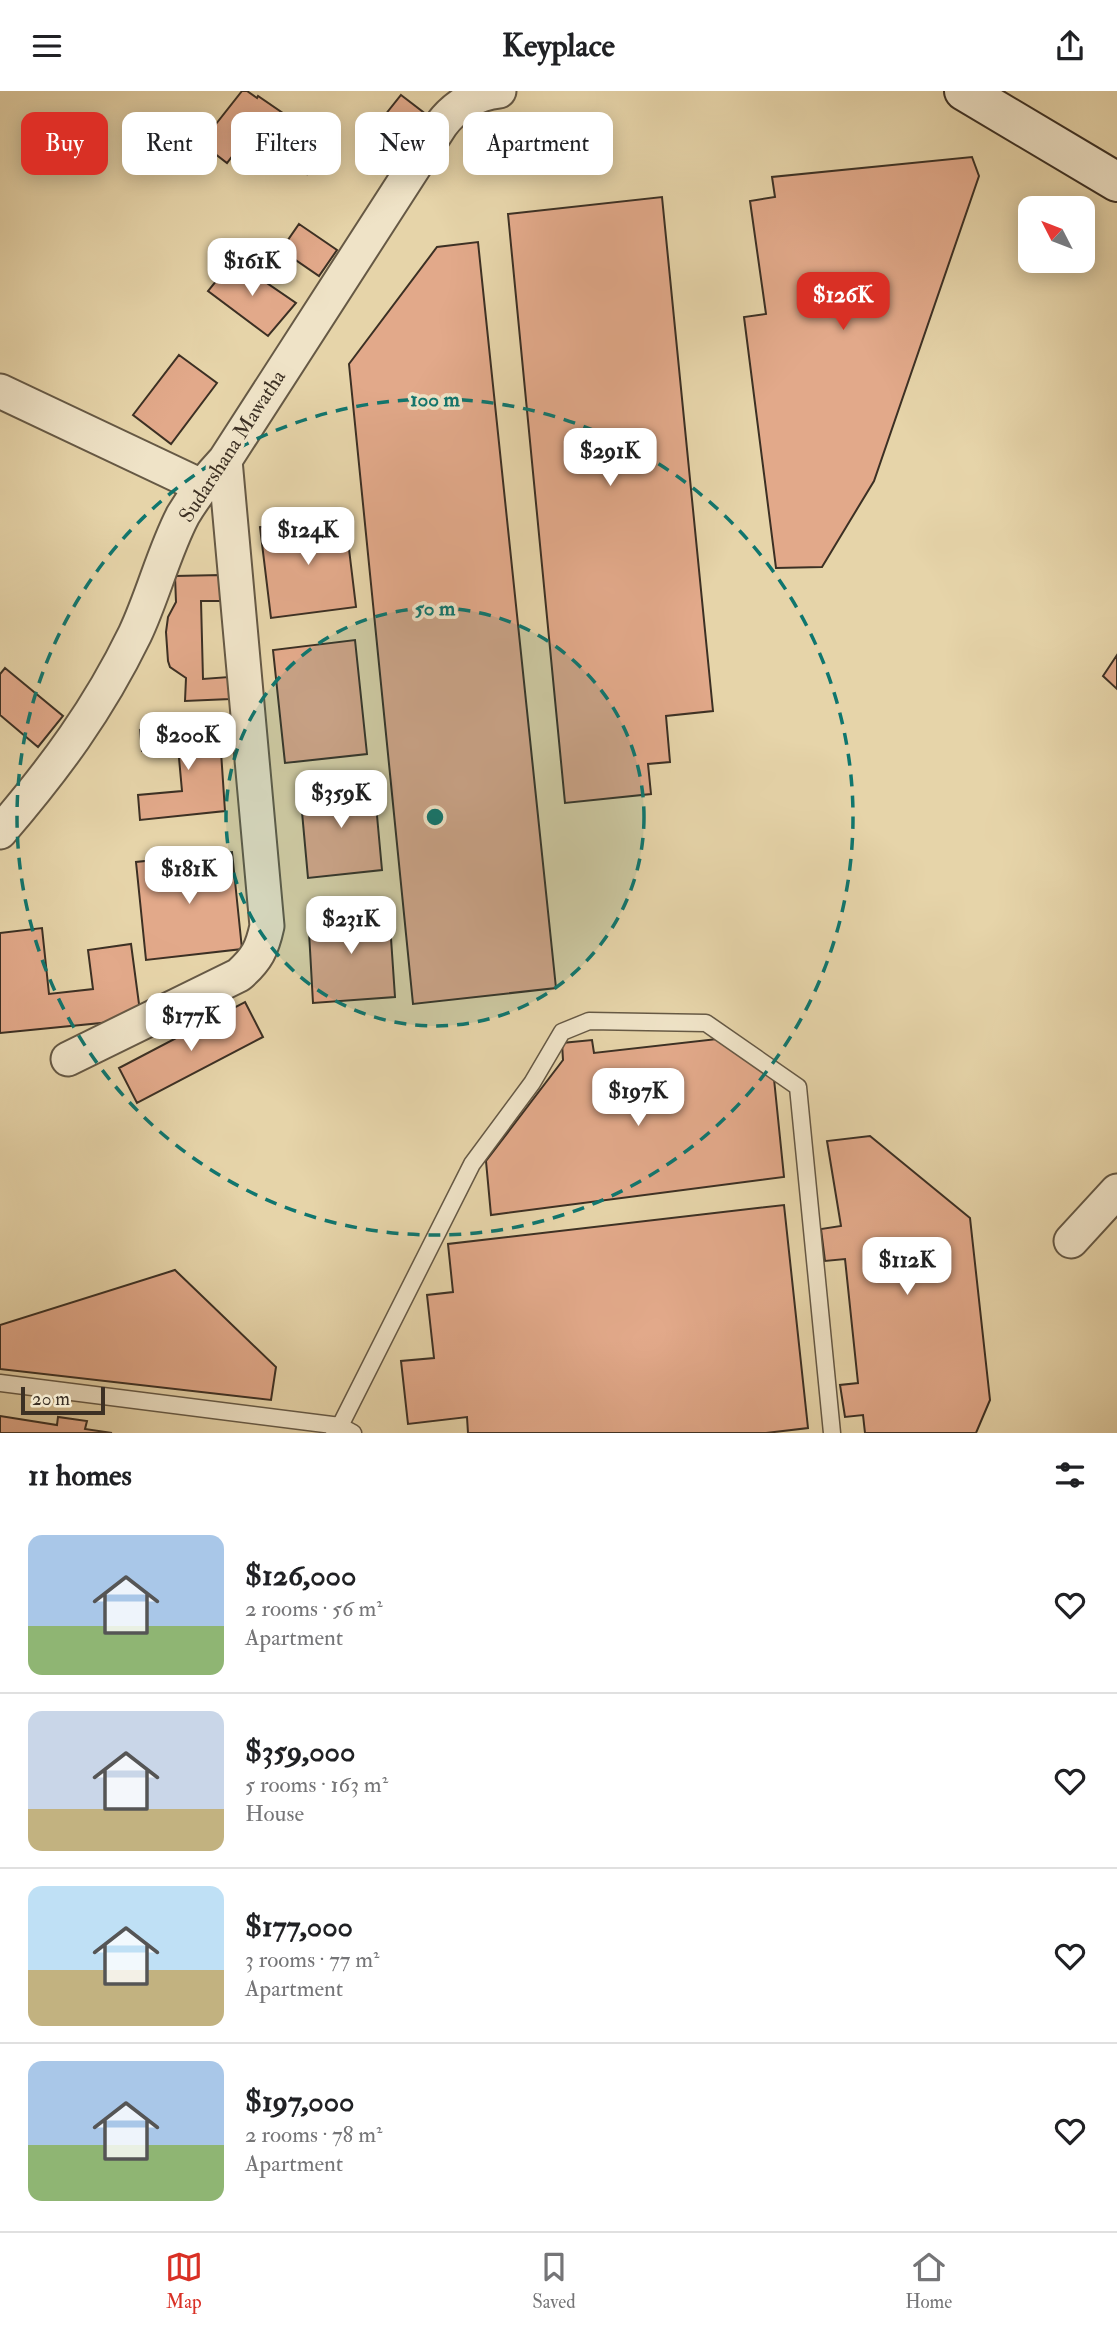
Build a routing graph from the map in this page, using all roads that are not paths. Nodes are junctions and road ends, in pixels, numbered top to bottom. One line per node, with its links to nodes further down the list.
1 (499, 91): 5 (street, Sudarshana Mawatha)
2 (964, 91): 3 (street)
3 (1117, 182)
4 (5, 402): 6 (street)
5 (225, 460): 6 (street, Sudarshana Mawatha); 8 (street)
6 (201, 486): 7 (street, Sudarshana Mawatha)
7 (0, 832)
8 (68, 1059)
9 (1117, 1191): 10 (street)
10 (1071, 1241)
11 (0, 1383): 12 (lane)
12 (342, 1431): 13 (lane)
13 (832, 1433)

